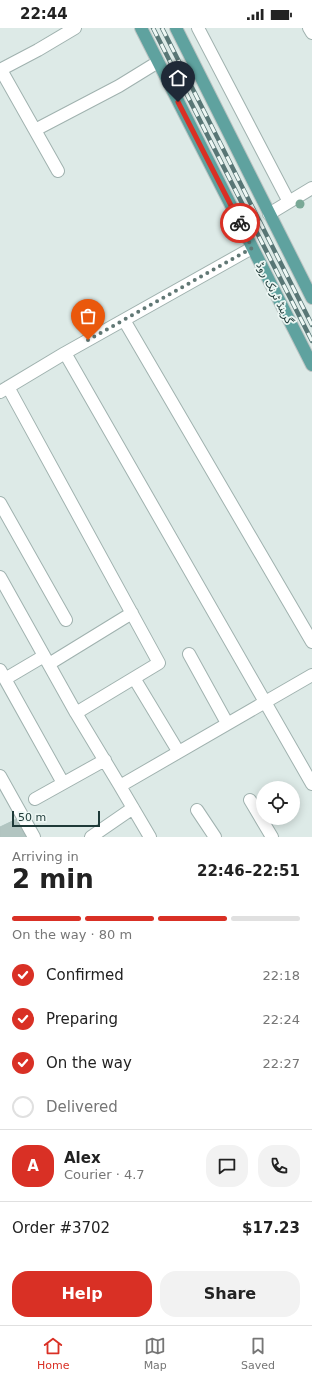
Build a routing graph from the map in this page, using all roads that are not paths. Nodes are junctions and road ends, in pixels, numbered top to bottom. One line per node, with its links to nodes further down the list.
1 (75, 28): 8 (street)
2 (141, 28): 7 (main road, گرینڈ ٹرنک روڈ)
3 (176, 28): 13 (main road)
4 (198, 28): 12 (street)
5 (309, 28): 6 (street)
6 (312, 33)
7 (158, 62): 9 (street); 14 (main road, گرینڈ ٹرنک روڈ)
8 (1, 70): 9 (street)
9 (35, 130): 10 (street)
10 (58, 171)
11 (312, 188): 12 (street)
12 (289, 202): 13 (street)
13 (269, 214): 15 (main road)
14 (252, 248): 16 (street); 18 (main road, گرینڈ ٹرنک روڈ)
15 (312, 298)
16 (124, 320): 17 (street); 24 (street)
17 (65, 353): 19 (street); 30 (street)
18 (312, 364)
19 (4, 389): 22 (street)
20 (0, 503): 23 (street)
21 (0, 577): 26 (street)
22 (132, 613): 26 (street); 29 (street)
23 (66, 620)
24 (312, 642)
25 (189, 654): 32 (street)
26 (46, 660): 27 (street); 31 (street)
27 (2, 675): 36 (street)
28 (312, 675): 30 (street)
29 (134, 678): 31 (street); 33 (street)
30 (265, 702): 32 (street); 37 (street)
31 (76, 713): 34 (street)
32 (227, 723): 33 (street)
33 (178, 751): 38 (street)
34 (105, 760): 36 (street); 38 (street)
35 (0, 776): 43 (street)
36 (63, 783): 39 (street)
37 (312, 784)
38 (120, 786): 41 (street)
39 (35, 799)
40 (250, 800): 47 (street)
41 (133, 808): 44 (street); 45 (street)
42 (197, 810): 46 (street)
43 (34, 837)
44 (91, 837)
45 (150, 837)
46 (215, 837)
47 (272, 837)

